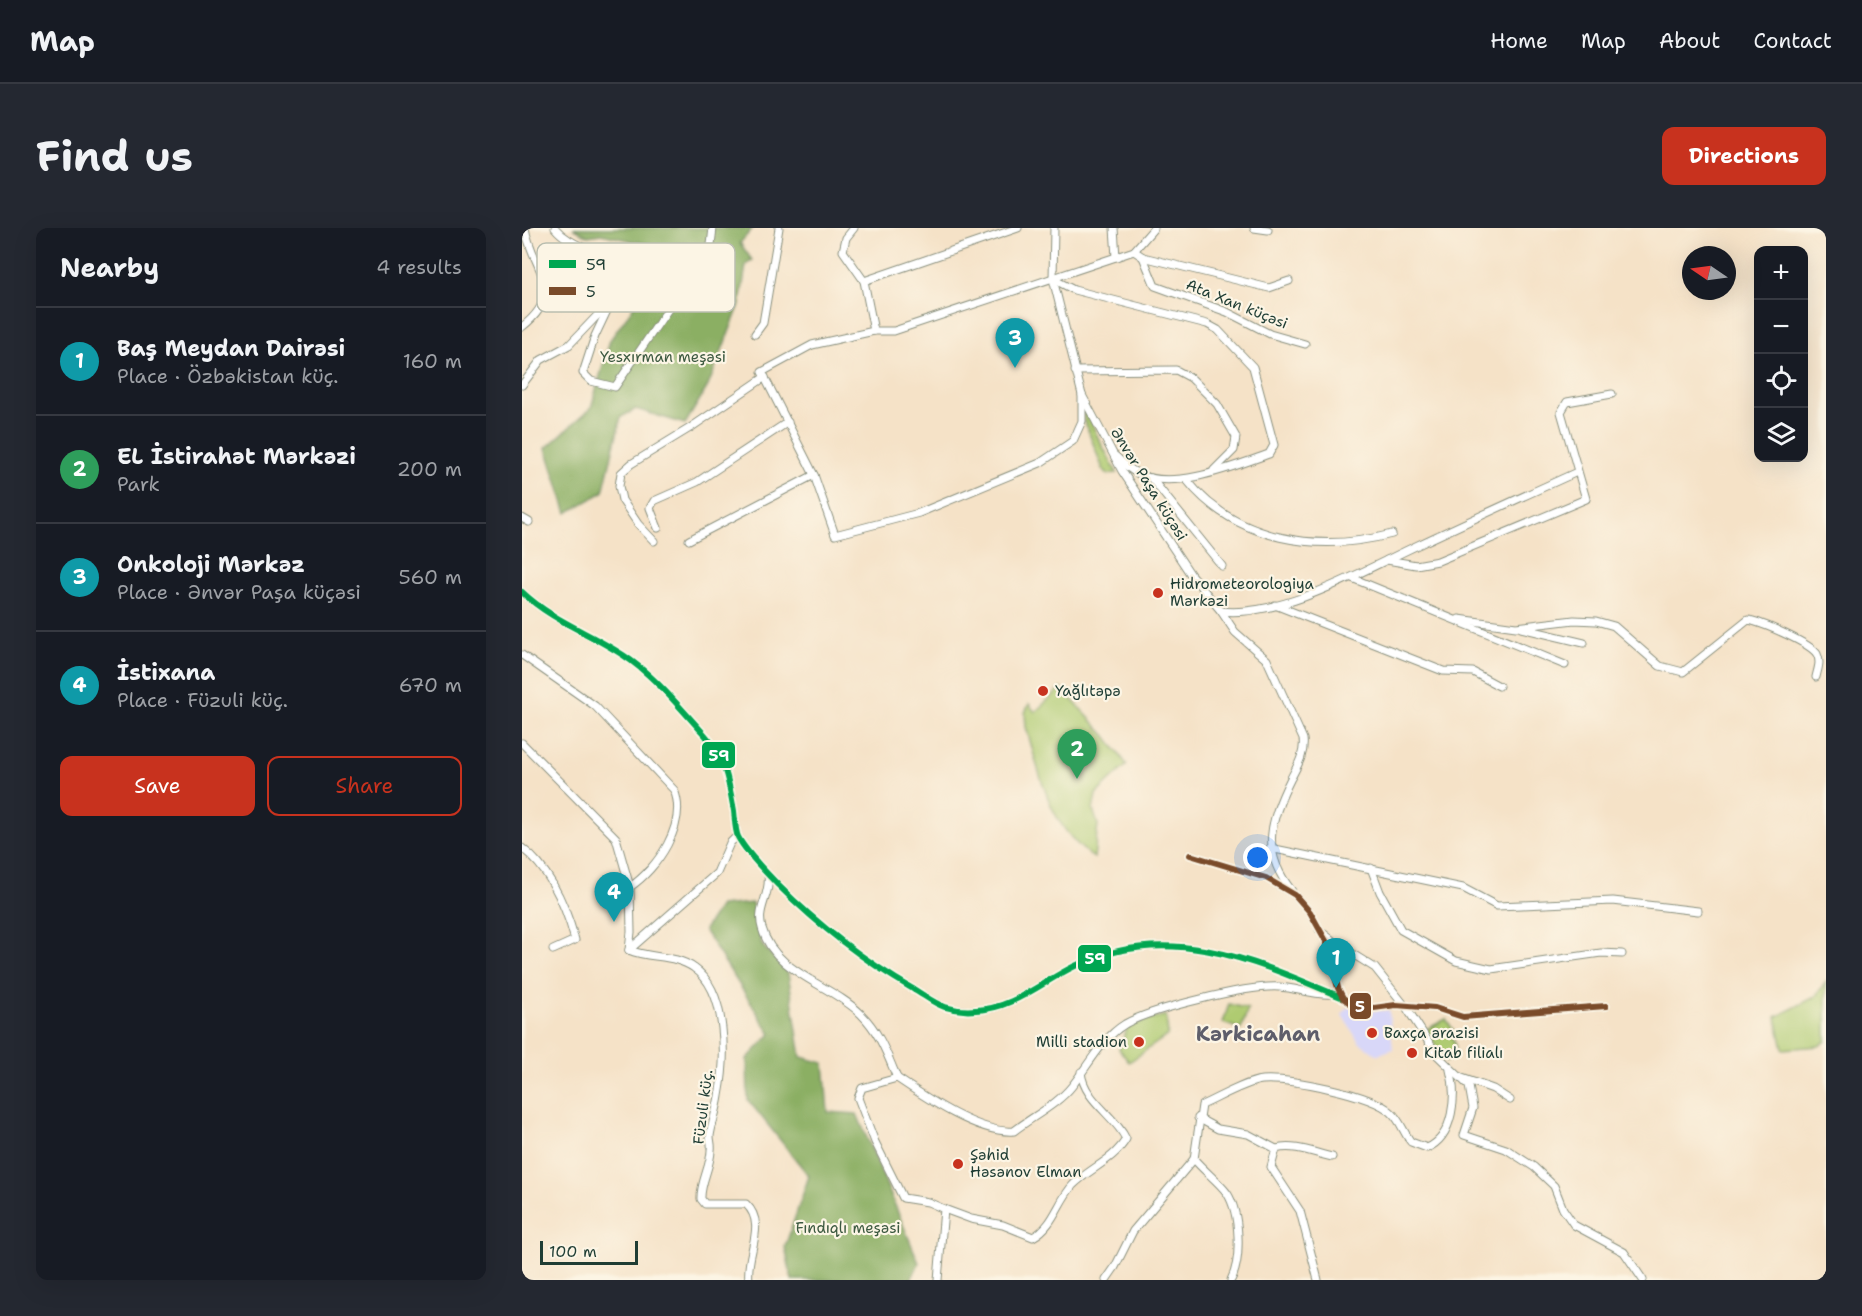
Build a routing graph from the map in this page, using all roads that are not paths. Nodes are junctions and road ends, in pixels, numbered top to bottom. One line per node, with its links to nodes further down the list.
1 (525, 228): 17 (street)
2 (555, 228): 12 (street)
3 (714, 228): 13 (street)
4 (779, 228): 27 (street)
5 (854, 228): 19 (street)
6 (1018, 228): 19 (street)
7 (1054, 228): 18 (street, Ənvər Paşa küçəsi)
8 (1114, 228): 15 (street)
9 (1154, 228): 14 (street)
10 (1254, 228): 11 (street)
11 (1268, 230)
12 (578, 243)
13 (712, 243)
14 (1134, 251): 15 (street); 16 (street)
15 (1116, 257): 18 (street)
16 (1143, 257): 20 (street); 28 (street, Ata Xan küçəsi)
17 (537, 259)
18 (1053, 279): 26 (street); 29 (street, Ənvər Paşa küçəsi); 36 (street)
19 (864, 281): 26 (street)
20 (1289, 281)
21 (537, 312): 25 (street)
22 (601, 312): 31 (street)
23 (606, 312): 24 (street)
24 (666, 312)
25 (522, 327)
26 (874, 331): 30 (street)
27 (755, 334)
28 (1305, 344)
29 (1075, 371): 33 (street, Ənvər Paşa küçəsi); 36 (street)
30 (765, 377): 34 (street); 44 (street)
31 (522, 385)
32 (1612, 394): 37 (street)
33 (1082, 395): 35 (street, Ənvər Paşa küçəsi); 38 (street)
34 (788, 422): 38 (street); 41 (street)
35 (1109, 450): 39 (street); 50 (street, Ənvər Paşa küçəsi)
36 (1212, 472): 40 (street)
37 (1576, 472): 45 (street); 45 (street)
38 (814, 475): 43 (street)
39 (1151, 478): 40 (street); 46 (street)
40 (1186, 479): 42 (street)
41 (658, 528)
42 (1392, 534)
43 (689, 540)
44 (654, 541)
45 (1386, 560): 47 (street)
46 (1222, 566)
47 (1352, 578): 49 (street); 51 (street)
48 (522, 592): 59 (street)
49 (1275, 605): 50 (street); 57 (street)
50 (1221, 611): 61 (street, Ənvər Paşa küçəsi)
51 (1459, 619): 52 (street); 55 (street)
52 (1516, 627): 53 (street); 56 (street)
53 (1584, 643)
54 (522, 655): 65 (street)
55 (1565, 664)
56 (1816, 677)
57 (1499, 686)
58 (522, 742): 65 (street)
59 (738, 836): 64 (street); 70 (street)
60 (522, 848): 69 (street)
61 (1270, 848): 63 (street); 66 (street)
62 (1190, 855): 66 (street)
63 (1371, 868): 67 (street); 71 (street)
64 (768, 874): 72 (street); 78 (street)
65 (630, 887): 70 (street)
66 (1295, 895): 68 (street)
67 (1698, 910)
68 (1319, 930): 73 (street); 75 (street)
69 (553, 950)
70 (629, 950): 86 (street, Füzuli küç.)
71 (1622, 954)
72 (1335, 994): 73 (street); 77 (street)
73 (1343, 998): 75 (street)
74 (1606, 1006): 75 (street)
75 (1406, 1007): 76 (street)
76 (1450, 1070): 79 (street); 81 (street)
77 (1081, 1072): 78 (street); 85 (street)
78 (897, 1078): 85 (street)
79 (1462, 1078): 80 (street); 91 (street)
80 (1510, 1100)
81 (1198, 1118): 82 (street); 84 (street)
82 (1276, 1149): 83 (street); 90 (street)
83 (1332, 1157)
84 (1194, 1159): 88 (street); 89 (street)
85 (944, 1209): 87 (street)
86 (749, 1280)
87 (939, 1280)
88 (1106, 1280)
89 (1231, 1280)
90 (1318, 1280)
91 (1643, 1280)

